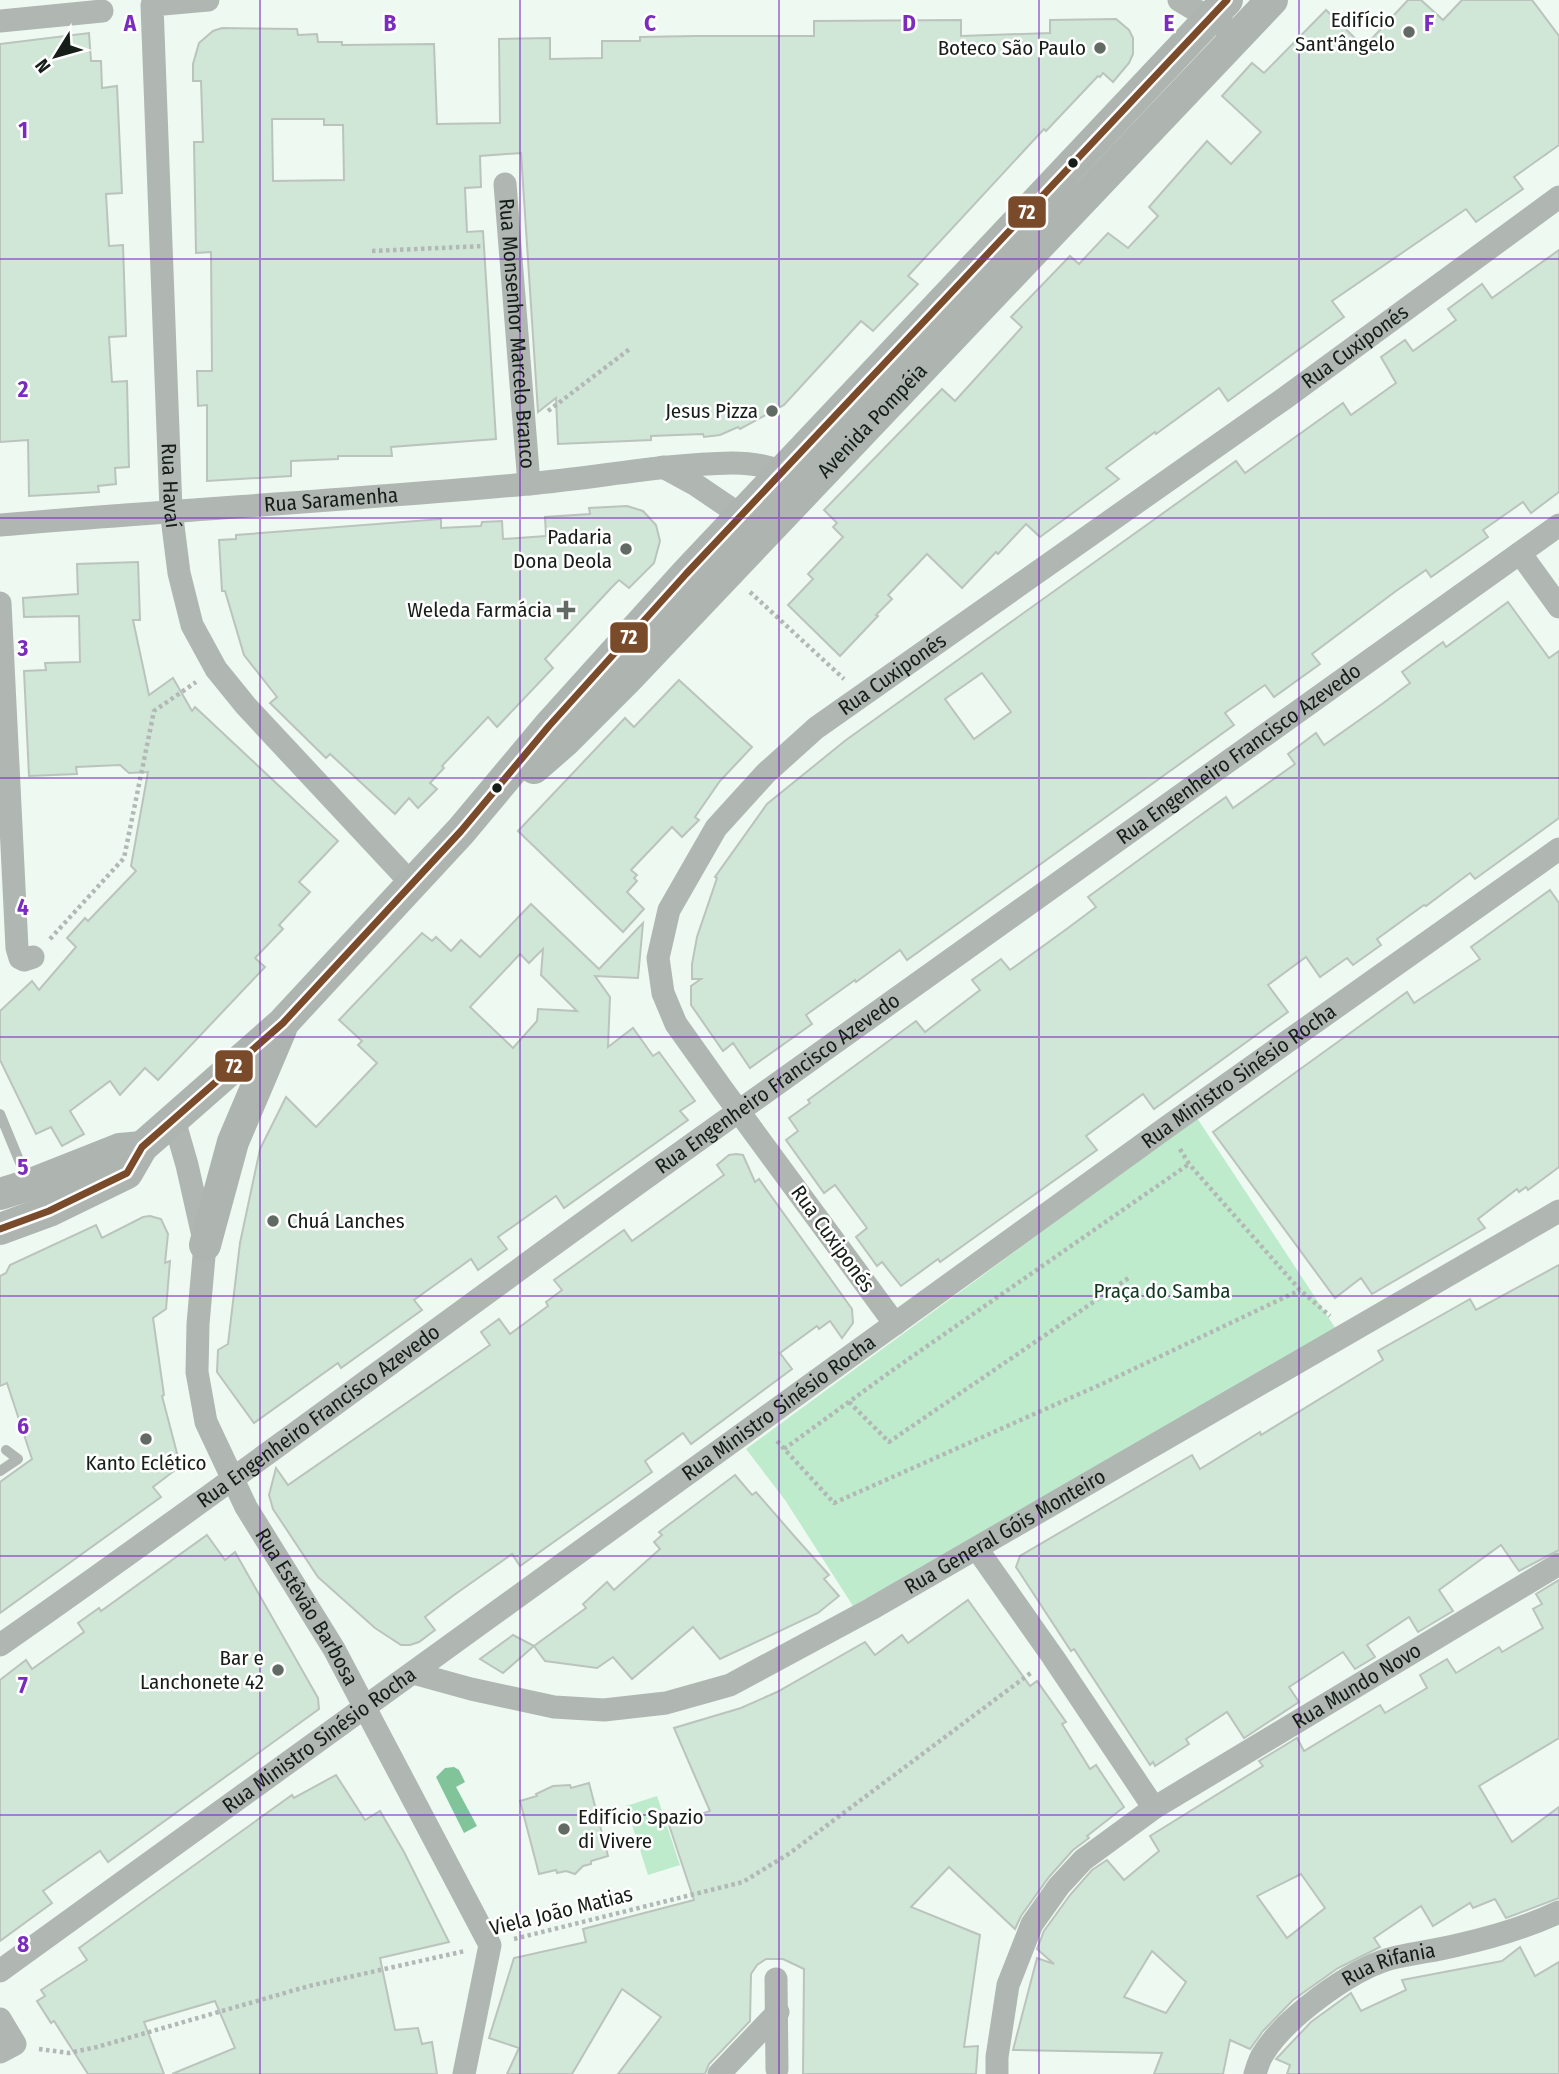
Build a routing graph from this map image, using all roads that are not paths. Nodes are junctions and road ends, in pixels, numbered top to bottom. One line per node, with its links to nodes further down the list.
1 (208, 0): 13 (street, Rua Havaí)
2 (1179, 0): 4 (street)
3 (1269, 1): 7 (main road, Avenida Pompéia)
4 (1218, 9): 7 (street); 11 (main road, Avenida Pompéia)
5 (102, 11): 6 (street)
6 (0, 21)
7 (1238, 35): 11 (main road, Avenida Pompéia)
8 (505, 184): 12 (street, Rua Monsenhor Marcelo Branco)
9 (1559, 197): 25 (street, Rua Cuxiponés)
10 (663, 467): 11 (street, Rua Saramenha); 12 (street, Rua Saramenha); 14 (street)
11 (794, 481): 14 (main road, Avenida Pompéia)
12 (529, 484): 13 (street, Rua Saramenha)
13 (171, 510): 15 (street, Rua Saramenha); 22 (street, Rua Havaí)
14 (753, 524): 20 (main road, Avenida Pompéia); 20 (main road, Avenida Pompéia)
15 (0, 525)
16 (1559, 525): 17 (street, Rua Engenheiro Francisco Azevedo)
17 (1520, 553): 19 (street); 25 (street, Rua Engenheiro Francisco Azevedo)
18 (0, 603): 23 (street)
19 (1559, 607)
20 (461, 831): 22 (main road, Avenida Pompéia)
21 (1559, 849): 33 (street, Rua Ministro Sinésio Rocha)
22 (412, 884): 24 (main road, Avenida Pompéia)
23 (33, 957)
24 (284, 1023): 27 (main road, Avenida Pompéia); 32 (main road)
25 (739, 1111): 33 (street, Rua Cuxiponés); 36 (street, Rua Engenheiro Francisco Azevedo)
26 (0, 1114): 29 (lane)
27 (174, 1120): 28 (main road, Avenida Pompéia); 32 (street, Rua Estêvão Barbosa)
28 (142, 1147): 29 (main road); 31 (main road, Avenida Pompéia)
29 (14, 1189)
30 (1559, 1211): 37 (street, Rua General Góis Monteiro)
31 (0, 1229)
32 (205, 1245): 36 (street, Rua Estêvão Barbosa)
33 (895, 1324): 40 (street, Rua Ministro Sinésio Rocha)
34 (6, 1450): 35 (lane)
35 (0, 1471)
36 (232, 1481): 39 (street, Rua Engenheiro Francisco Azevedo); 41 (street, Rua Estêvão Barbosa)
37 (976, 1549): 40 (street, Rua General Góis Monteiro); 42 (street)
38 (1559, 1564): 42 (street, Rua Mundo Novo)
39 (0, 1645)
40 (413, 1673): 41 (street, Rua Ministro Sinésio Rocha)
41 (365, 1706): 44 (street, Rua Ministro Sinésio Rocha); 50 (street, Rua Estêvão Barbosa)
42 (1154, 1808): 52 (street, Rua Mundo Novo)
43 (1559, 1912): 53 (street, Rua Rifania)
44 (0, 1971)
45 (776, 1979): 46 (street)
46 (778, 2012): 49 (street); 51 (street)
47 (0, 2019): 48 (street)
48 (8, 2048)
49 (777, 2069)
50 (464, 2074)
51 (719, 2074)
52 (997, 2074)
53 (1255, 2074)

